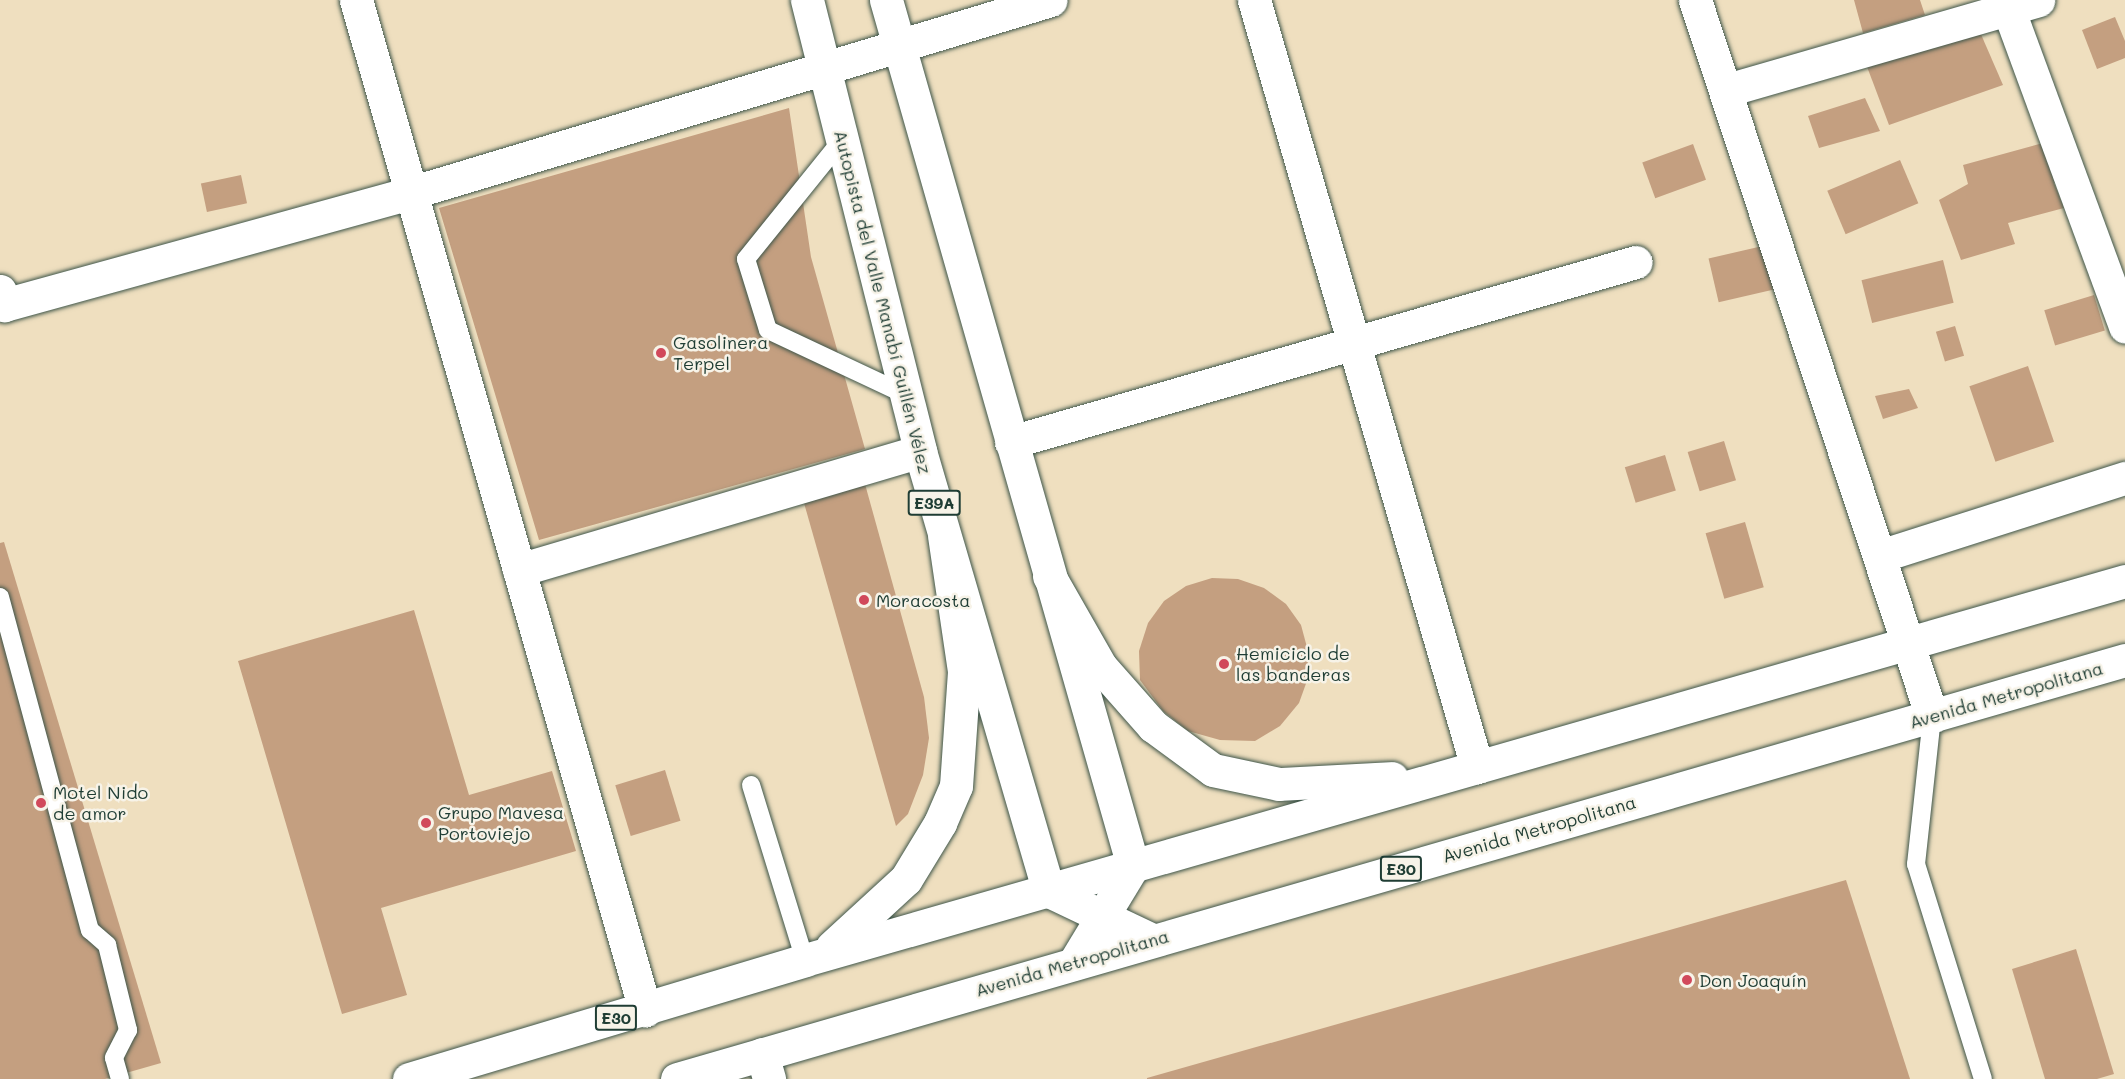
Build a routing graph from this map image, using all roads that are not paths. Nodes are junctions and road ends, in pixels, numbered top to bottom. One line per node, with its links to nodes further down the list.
1 (356, 0): 15 (main road)
2 (807, 0): 9 (main road, Autopista del Valle Manabí Guillén Vélez / E39A)
3 (1051, 0): 8 (main road)
4 (1254, 0): 19 (main road)
5 (1695, 0): 13 (main road)
6 (2038, 0): 7 (main road)
7 (2006, 4): 13 (main road); 18 (main road)
8 (891, 21): 10 (main road); 11 (main road)
9 (816, 33): 10 (main road); 12 (main road, Autopista del Valle Manabí Guillén Vélez / E39A)
10 (862, 56): 11 (main road); 12 (main road)
11 (908, 78): 21 (main road)
12 (828, 81): 14 (main road, Autopista del Valle Manabí Guillén Vélez / E39A); 15 (main road)
13 (1727, 90): 25 (main road)
14 (842, 140): 20 (main road, Autopista del Valle Manabí Guillén Vélez / E39A); 20 (lane)
15 (410, 193): 17 (main road); 26 (main road)
16 (1636, 261): 19 (main road)
17 (0, 291)
18 (2125, 327)
19 (1353, 341): 21 (main road); 33 (main road)
20 (904, 394): 22 (main road, Autopista del Valle Manabí Guillén Vélez / E39A)
21 (1011, 442): 27 (main road)
22 (920, 451): 24 (main road, Autopista del Valle Manabí Guillén Vélez / E39A); 26 (main road)
23 (2125, 478): 25 (main road)
24 (944, 536): 36 (main road, Autopista del Valle Manabí Guillén Vélez / E39A); 39 (main road)
25 (1880, 556): 30 (main road)
26 (519, 570): 41 (main road)
27 (1049, 576): 33 (main road); 35 (main road)
28 (2125, 581): 30 (main road, E30)
29 (0, 597): 43 (lane)
30 (1908, 644): 32 (main road); 33 (main road, E30)
31 (2125, 660): 32 (main road, Avenida Metropolitana / E30)
32 (1932, 717): 38 (main road, Avenida Metropolitana / E30); 46 (lane)
33 (1477, 767): 35 (main road, E30)
34 (751, 785): 39 (lane)
35 (1132, 866): 36 (main road, E30); 37 (main road)
36 (1049, 891): 37 (main road); 39 (main road, E30)
37 (1103, 917): 38 (main road); 40 (main road)
38 (1152, 940): 40 (main road, Avenida Metropolitana / E30)
39 (813, 958): 41 (main road, E30)
40 (1074, 963): 42 (main road, Avenida Metropolitana / E30)
41 (645, 1010): 44 (main road, E30)
42 (766, 1066): 45 (main road, Avenida Metropolitana / E30)
43 (120, 1079)
44 (409, 1079)
45 (677, 1079)
46 (1983, 1079)

